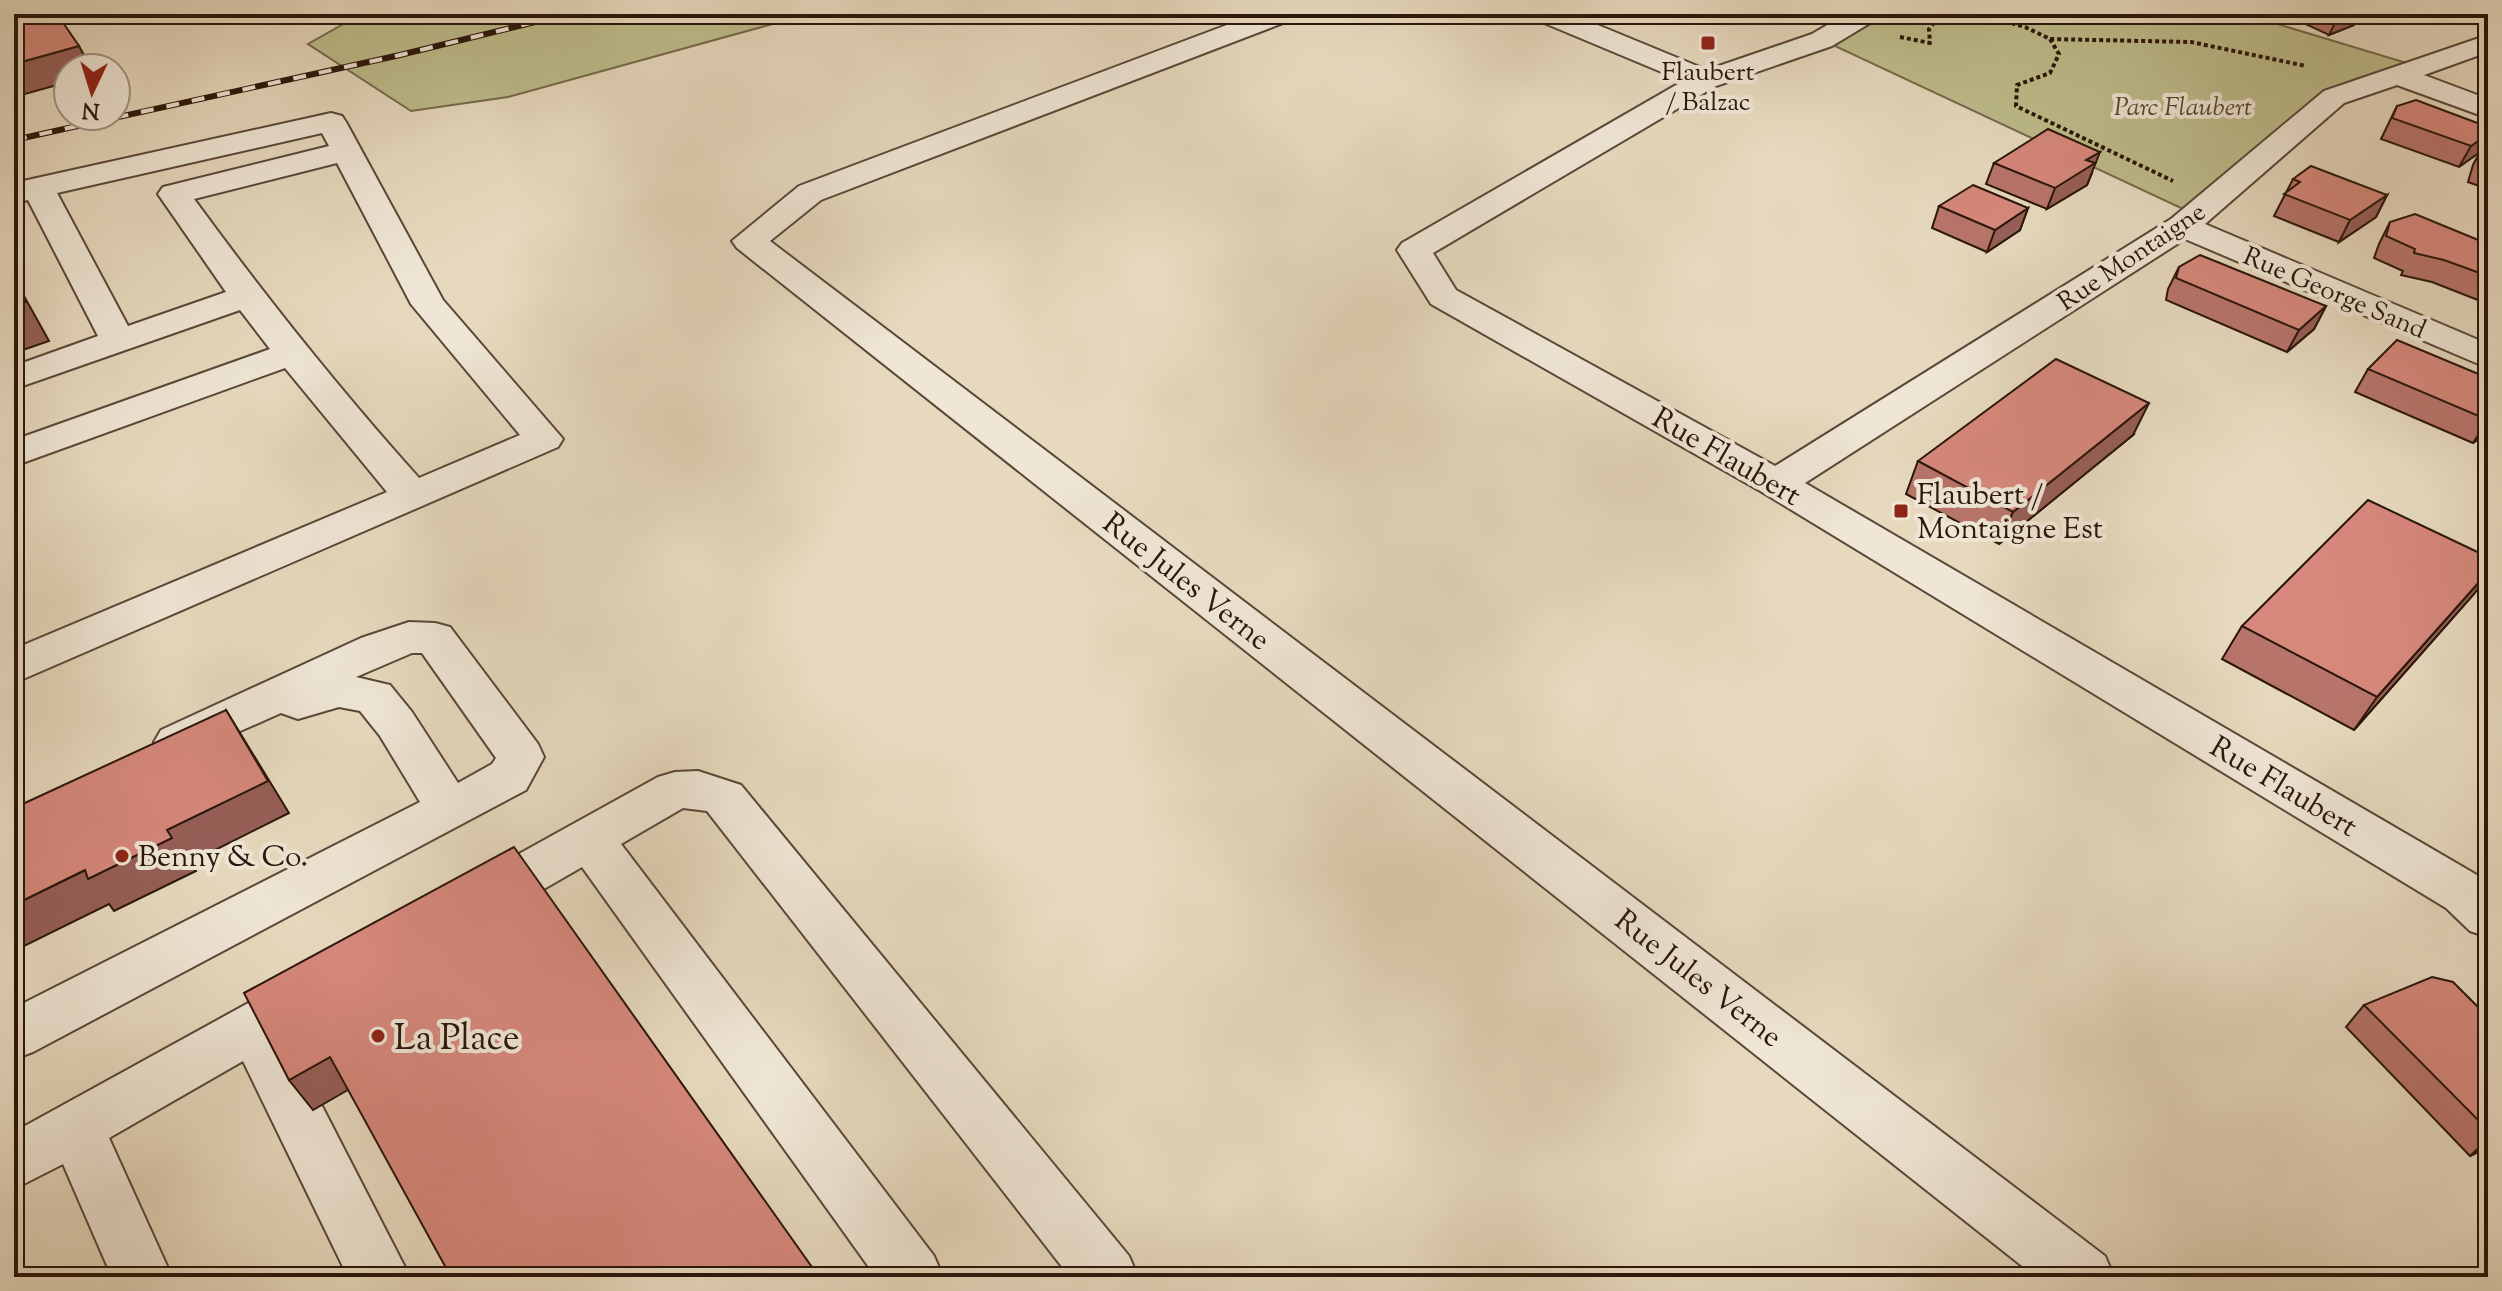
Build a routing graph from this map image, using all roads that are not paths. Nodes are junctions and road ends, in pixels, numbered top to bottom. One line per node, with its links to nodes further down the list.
1 (1281, 14): 33 (street, Rue Jules Verne)
2 (1547, 14): 5 (street)
3 (1855, 20): 5 (street, Rue Flaubert)
4 (2488, 43): 6 (street, Rue Montaigne)
5 (1706, 80): 17 (street, Rue Flaubert)
6 (2383, 80): 7 (street); 10 (street, Rue Montaigne)
7 (2488, 109)
8 (348, 151): 9 (street); 11 (street); 18 (street)
9 (26, 191): 12 (street)
10 (2183, 226): 14 (street, Rue George Sand); 17 (street, Rue Montaigne)
11 (247, 296): 12 (street); 13 (street)
12 (118, 341): 15 (street)
13 (292, 353): 16 (street); 18 (street)
14 (2488, 357)
15 (14, 378)
16 (14, 454)
17 (1776, 483): 22 (street, Rue Flaubert)
18 (413, 496): 19 (street)
19 (14, 667)
20 (449, 809): 20 (street); 26 (street)
21 (589, 839): 23 (street); 31 (street); 32 (street)
22 (2488, 916)
23 (442, 922)
24 (348, 975): 25 (street)
25 (254, 1028): 27 (street); 30 (street)
26 (14, 1035)
27 (76, 1128): 28 (street); 29 (street)
28 (14, 1162)
29 (142, 1277)
30 (380, 1277)
31 (913, 1277)
32 (1108, 1277)
33 (2084, 1277)

